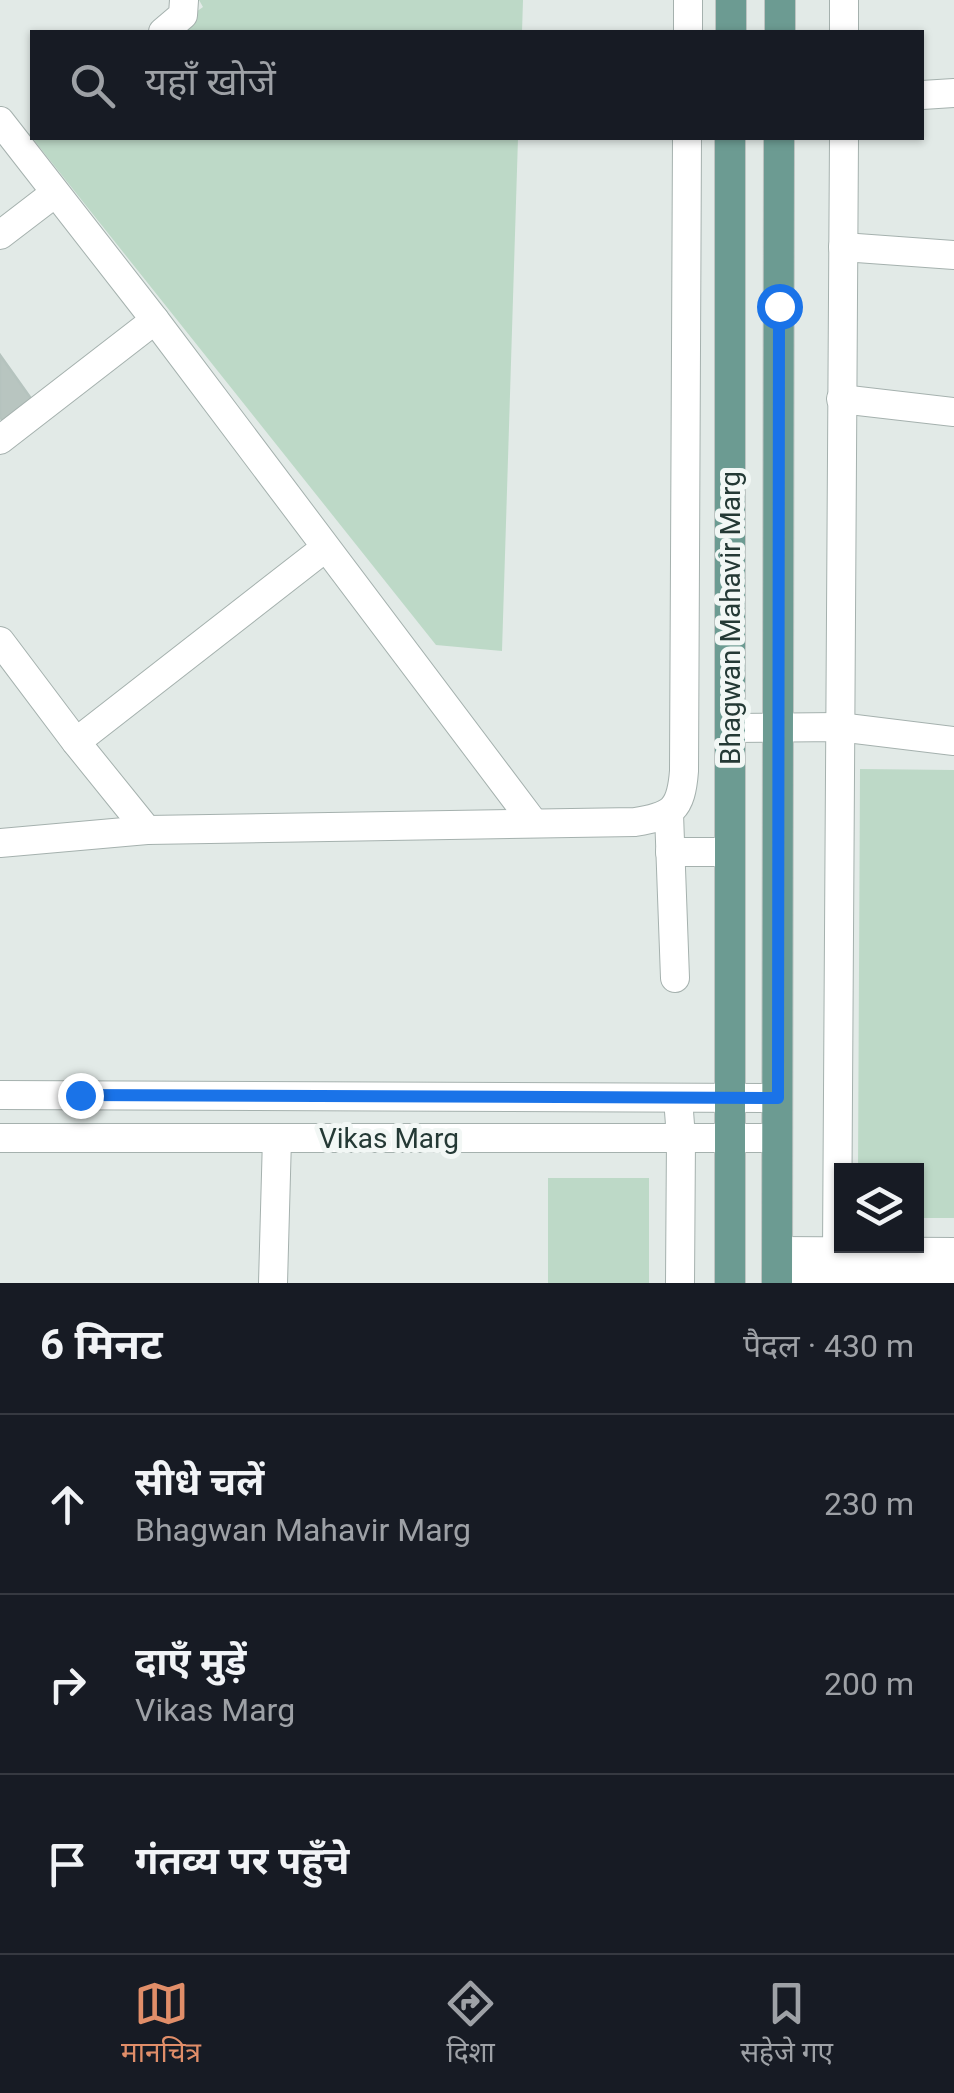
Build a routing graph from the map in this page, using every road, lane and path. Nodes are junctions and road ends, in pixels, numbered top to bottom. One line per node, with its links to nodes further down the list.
1 (184, 0): 6 (street)
2 (688, 0): 7 (street)
3 (731, 0): 8 (main road)
4 (780, 0): 9 (main road)
5 (844, 0): 10 (street)
6 (166, 30)
7 (688, 30)
8 (730, 30)
9 (780, 30)
10 (844, 30)
11 (954, 93): 12 (street)
12 (924, 95)
13 (11, 133): 18 (street)
14 (687, 140): 33 (street)
15 (730, 140): 29 (main road, Bhagwan Mahavir Marg)
16 (779, 140): 28 (main road, Bhagwan Mahavir Marg)
17 (844, 140): 20 (street)
18 (55, 193): 19 (street); 22 (street)
19 (0, 235)
20 (842, 247): 21 (street); 23 (street)
21 (954, 255)
22 (155, 320): 25 (street); 26 (street)
23 (841, 399): 24 (street); 30 (street)
24 (954, 412)
25 (0, 440)
26 (325, 548): 32 (street); 34 (street)
27 (0, 642): 32 (street)
28 (779, 727): 29 (street); 30 (street); 43 (main road, Bhagwan Mahavir Marg)
29 (730, 728): 38 (main road, Bhagwan Mahavir Marg)
30 (839, 728): 31 (street); 51 (street)
31 (954, 741)
32 (76, 742): 35 (street)
33 (669, 814): 34 (street); 37 (street)
34 (532, 822): 35 (street)
35 (148, 830): 36 (street)
36 (0, 844)
37 (670, 852): 38 (street); 39 (street)
38 (730, 852): 42 (main road, Bhagwan Mahavir Marg)
39 (674, 978)
40 (0, 1095): 41 (street, Vikas Marg)
41 (678, 1098): 42 (street, Vikas Marg); 46 (street)
42 (730, 1098): 43 (street, Vikas Marg); 47 (main road)
43 (778, 1098): 48 (main road, Bhagwan Mahavir Marg)
44 (0, 1138): 45 (street, Vikas Marg)
45 (277, 1138): 46 (street, Vikas Marg); 53 (street)
46 (680, 1138): 47 (street, Vikas Marg); 54 (street)
47 (730, 1138): 48 (street, Vikas Marg); 55 (main road)
48 (777, 1138): 50 (main road, Bhagwan Mahavir Marg)
49 (954, 1252): 51 (street)
50 (777, 1271): 51 (street)
51 (836, 1271): 52 (street)
52 (954, 1278)
53 (274, 1283)
54 (680, 1283)
55 (730, 1283)

